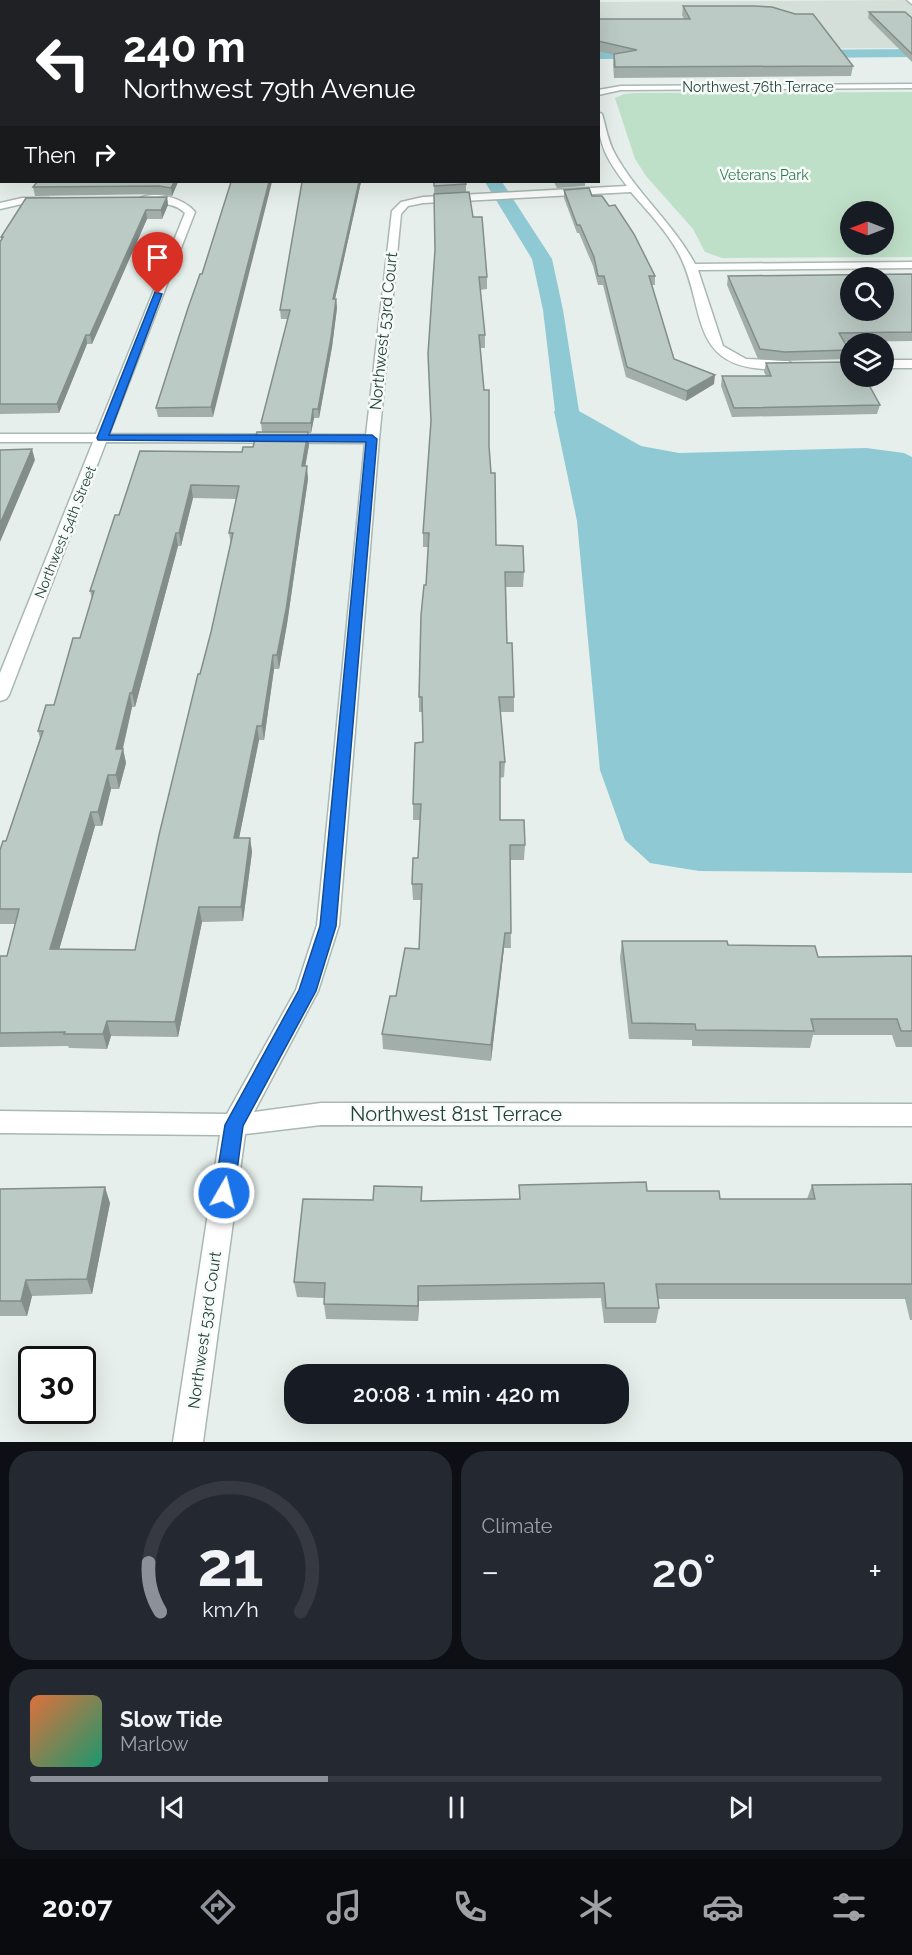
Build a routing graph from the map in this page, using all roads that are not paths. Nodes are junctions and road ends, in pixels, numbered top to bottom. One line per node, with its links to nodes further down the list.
1 (912, 86): 2 (street, Northwest 76th Terrace)
2 (602, 92)
3 (600, 121): 4 (street)
4 (634, 189): 9 (street); 15 (street, Northwest 53rd Court)
5 (126, 200): 14 (street, Northwest 54th Street)
6 (57, 201): 7 (street)
7 (1, 205)
8 (912, 265): 9 (street)
9 (691, 267): 12 (street)
10 (894, 364): 11 (street)
11 (912, 364)
12 (806, 365)
13 (0, 438): 14 (street)
14 (102, 438): 15 (street); 16 (street, Northwest 54th Street)
15 (372, 439): 19 (street, Northwest 53rd Court)
16 (0, 695)
17 (912, 1115): 19 (street, Northwest 81st Terrace)
18 (0, 1122): 19 (street, Northwest 81st Terrace)
19 (234, 1125): 20 (street, Northwest 53rd Court)
20 (188, 1442)

